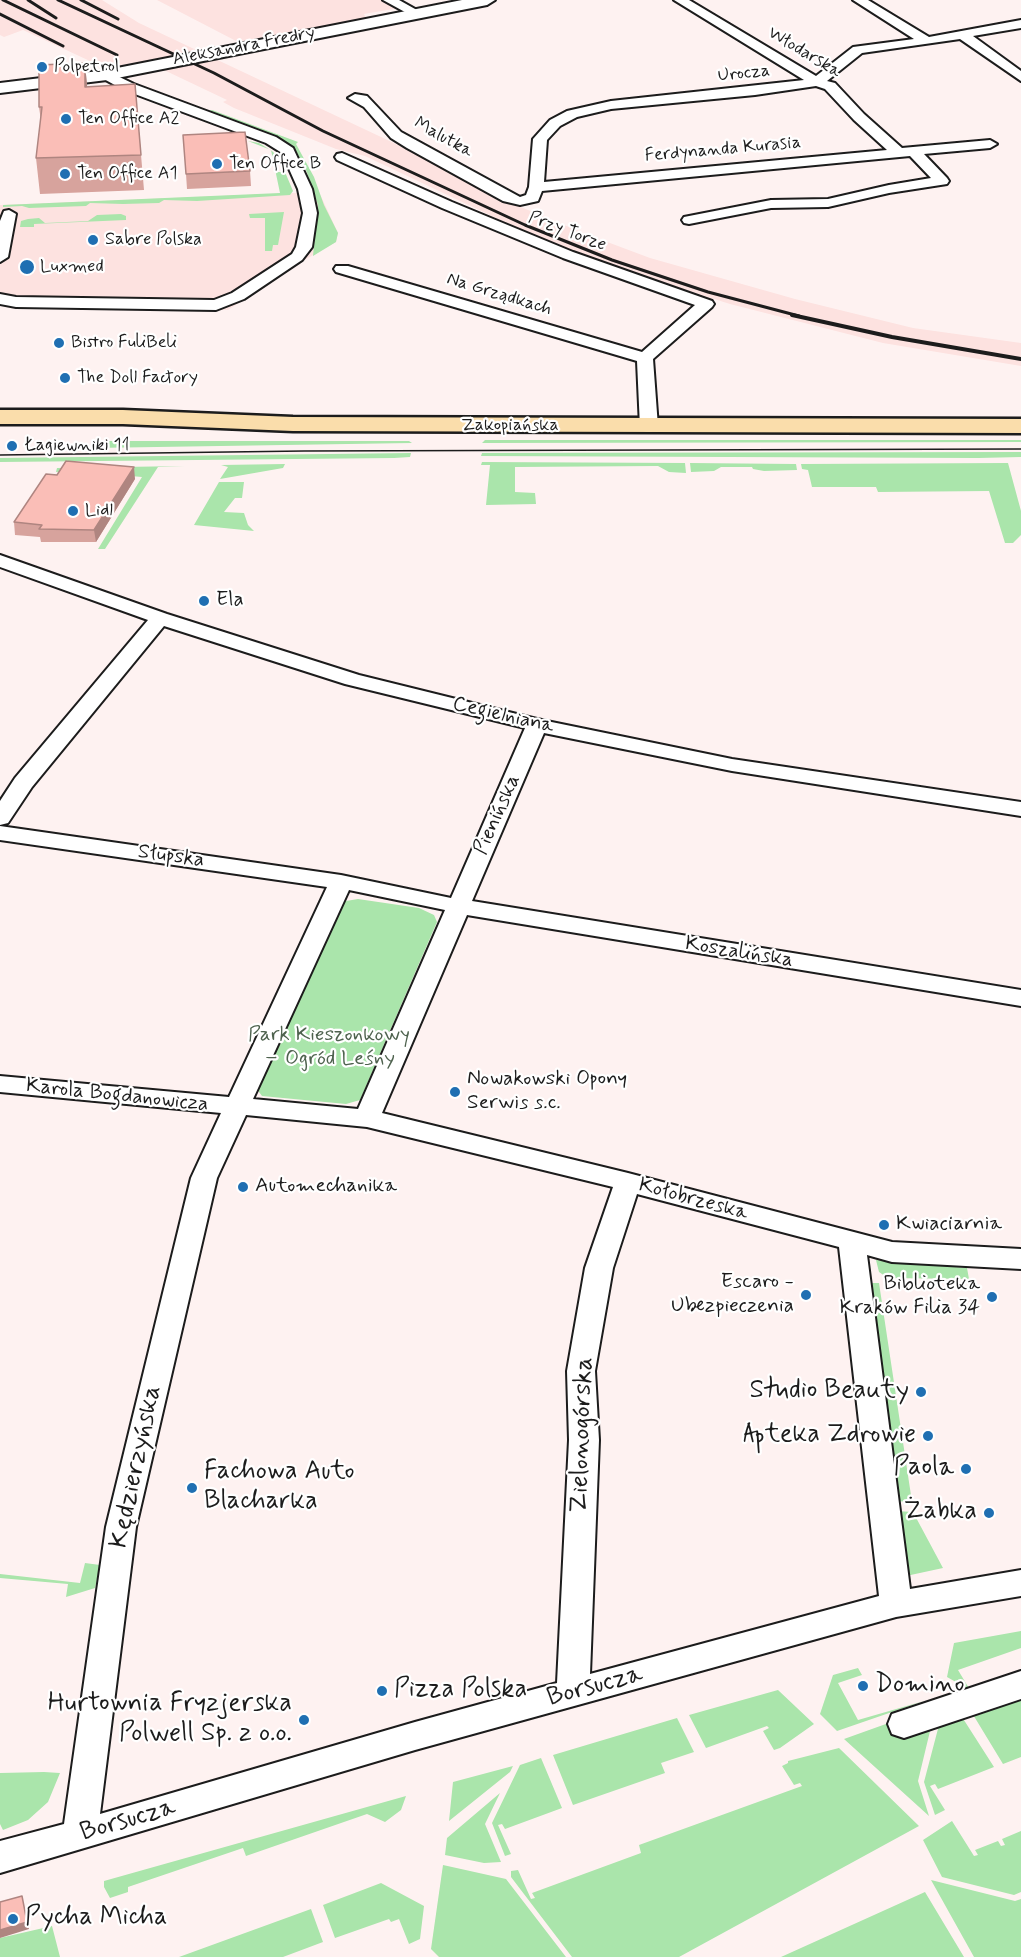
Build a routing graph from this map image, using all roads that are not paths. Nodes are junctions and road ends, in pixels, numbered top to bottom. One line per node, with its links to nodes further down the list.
1 (388, 0): 5 (street)
2 (488, 0): 5 (street, Aleksandra Fredry)
3 (680, 0): 11 (street, Włodarska)
4 (859, 0): 8 (street)
5 (418, 14): 9 (street, Aleksandra Fredry)
6 (1021, 24): 7 (street, Urocza)
7 (963, 35): 8 (street, Urocza); 10 (street)
8 (927, 41): 11 (street, Urocza)
9 (107, 75): 12 (street, Aleksandra Fredry); 22 (street)
10 (1021, 77)
11 (817, 82): 15 (street, Włodarska); 17 (street, Urocza)
12 (0, 88)
13 (355, 98): 17 (street, Malutka)
14 (990, 144): 15 (street, Ferdynanda Kurasia)
15 (906, 152): 17 (street, Ferdynanda Kurasia); 19 (street)
16 (342, 157): 23 (street, Przy Torze)
17 (536, 187)
18 (9, 214): 20 (street)
19 (689, 220)
20 (0, 257)
21 (342, 269): 23 (street, Na Grządkach)
22 (0, 299)
23 (645, 358): 26 (street)
24 (0, 417): 26 (main road, Zakopiańska)
25 (1021, 426): 26 (main road, Zakopiańska)
26 (649, 427)
27 (0, 434): 28 (main road, Zakopiańska)
28 (1021, 435)
29 (0, 561): 30 (street, Cegielniana)
30 (160, 618): 31 (street, Cegielniana); 33 (street)
31 (537, 725): 34 (street, Cegielniana); 38 (street, Pienińska)
32 (0, 779): 33 (street)
33 (23, 783): 35 (street)
34 (1021, 809)
35 (0, 818)
36 (0, 833): 37 (street, Słupska)
37 (341, 882): 38 (street, Słupska); 41 (street, Kędzierzyńska)
38 (458, 906): 39 (street, Koszalińska); 42 (street, Pienińska)
39 (1021, 998)
40 (0, 1084): 41 (street, Karola Bogdanowicza)
41 (235, 1107): 42 (street, Karola Bogdanowicza); 51 (street, Kędzierzyńska)
42 (367, 1118): 43 (street, Kołobrzeska)
43 (628, 1182): 44 (street, Kołobrzeska); 49 (street, Zielonogórska)
44 (851, 1242): 45 (street, Kołobrzeska); 47 (street)
45 (1021, 1259)
46 (1021, 1583): 47 (street, Borsucza)
47 (896, 1604): 49 (street, Borsucza)
48 (1021, 1685): 50 (street)
49 (573, 1694): 51 (street, Borsucza)
50 (904, 1724)
51 (81, 1835): 52 (street, Borsucza)
52 (0, 1857)

